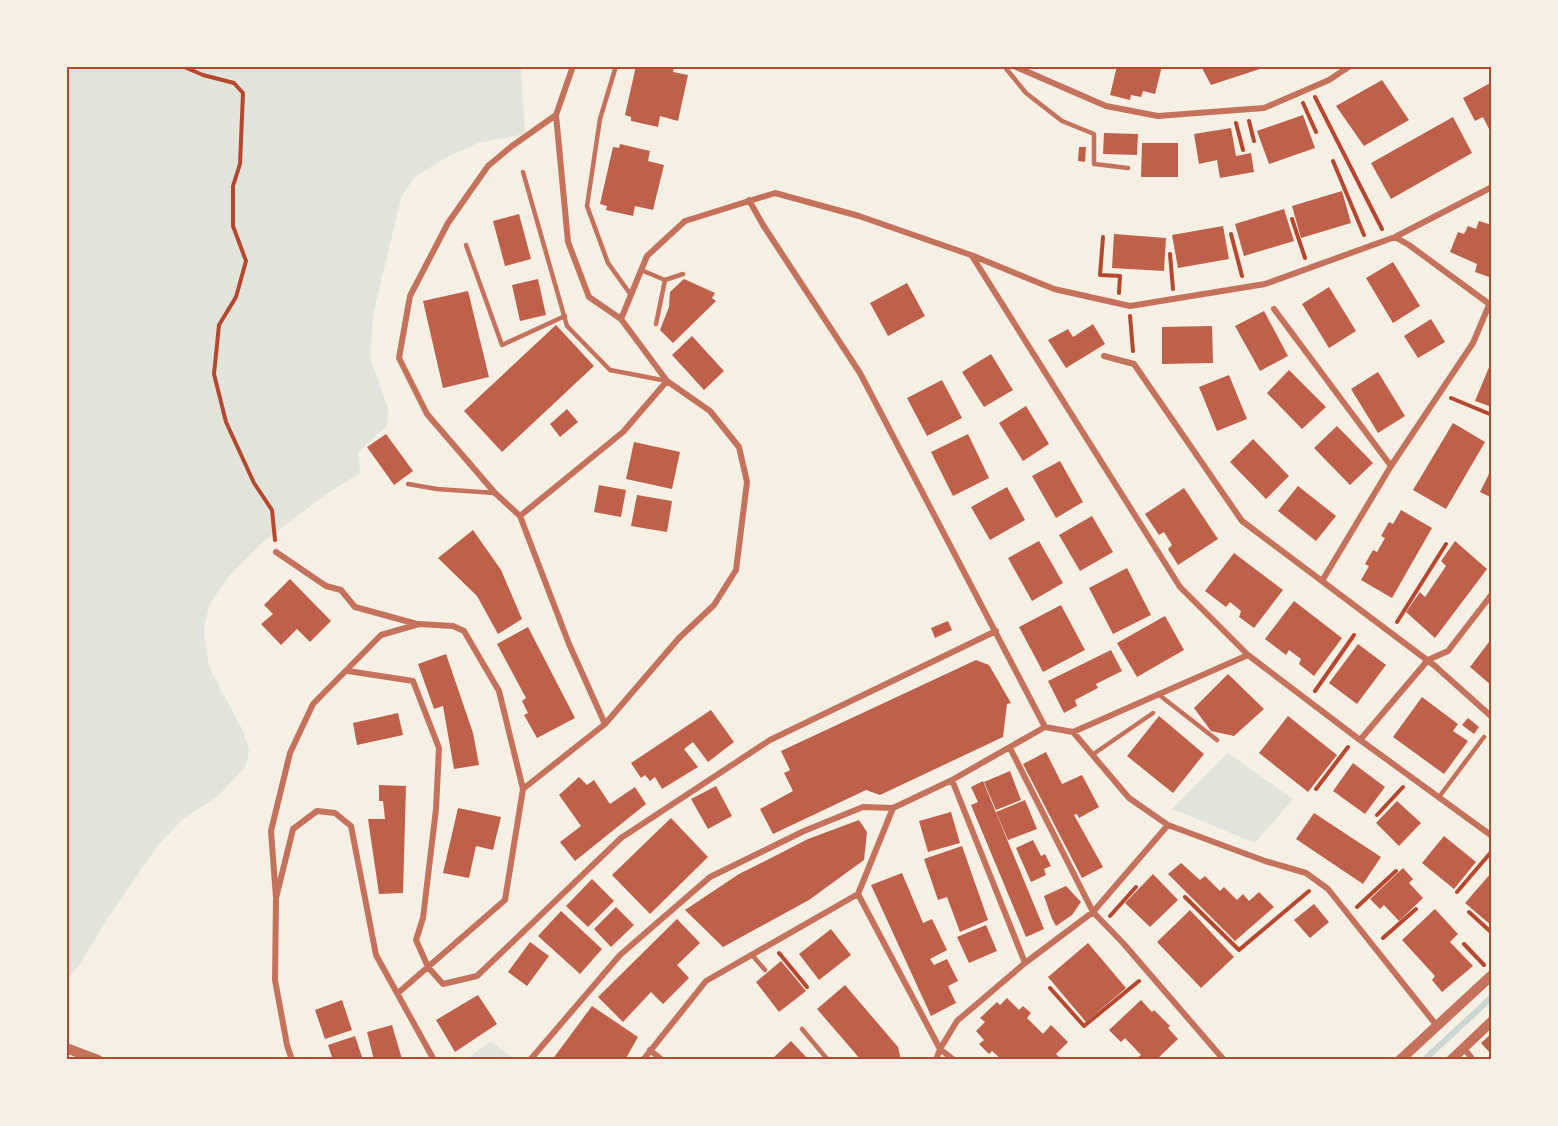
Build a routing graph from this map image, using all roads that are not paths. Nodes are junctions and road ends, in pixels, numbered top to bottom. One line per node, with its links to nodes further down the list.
1 (573, 66): 6 (street)
2 (616, 66): 17 (lane)
3 (1004, 66): 7 (lane)
4 (1014, 66): 5 (street)
5 (1350, 66)
6 (556, 115): 21 (street); 27 (street)
7 (1128, 168)
8 (524, 172): 20 (lane)
9 (1492, 187): 11 (street)
10 (749, 200): 13 (street); 14 (street); 33 (street)
11 (1395, 237): 13 (street); 18 (street)
12 (466, 245): 20 (lane)
13 (971, 255): 34 (street)
14 (641, 270): 16 (lane); 17 (street)
15 (683, 274): 16 (lane)
16 (665, 280): 22 (lane)
17 (631, 295): 21 (street)
18 (1490, 306): 25 (street)
19 (1274, 309): 25 (street)
20 (565, 316): 24 (lane)
21 (621, 319): 24 (street)
22 (656, 324)
23 (1104, 356): 30 (street)
24 (667, 381): 28 (street); 40 (street)
25 (1391, 466): 30 (street)
26 (408, 484): 27 (lane)
27 (495, 493): 28 (street)
28 (520, 516): 40 (street)
29 (276, 552): 32 (street)
30 (1322, 581): 35 (street)
31 (1492, 594): 35 (street)
32 (419, 624): 36 (street); 49 (street)
33 (996, 631): 41 (street); 59 (street)
34 (1248, 655): 37 (street); 44 (street)
35 (1428, 660): 39 (street); 44 (street)
36 (348, 670): 55 (street); 59 (street)
37 (1158, 694): 42 (street); 45 (lane)
38 (1154, 713): 47 (lane)
39 (1492, 717)
40 (605, 724): 49 (street)
41 (1045, 727): 42 (street); 46 (street)
42 (1073, 732): 47 (street)
43 (1484, 737): 50 (lane)
44 (1358, 739): 50 (street)
45 (1218, 740)
46 (1010, 748): 48 (street); 56 (street)
47 (1092, 755): 52 (street)
48 (952, 780): 51 (street); 58 (street)
49 (523, 789): 59 (street)
50 (1439, 797): 53 (street)
51 (893, 808): 54 (street); 73 (street)
52 (1168, 825): 56 (street); 64 (street)
53 (1492, 836)
54 (858, 894): 57 (street); 68 (street)
55 (276, 898): 62 (street); 71 (street)
56 (1093, 912): 58 (street); 79 (street)
57 (752, 955): 60 (lane); 69 (street)
58 (1025, 963): 68 (street)
59 (428, 967): 62 (street)
60 (765, 970)
61 (1490, 972): 64 (street)
62 (398, 993): 72 (street)
63 (1492, 1021): 67 (street)
64 (1437, 1026): 80 (street)
65 (802, 1029): 76 (lane)
66 (66, 1048): 70 (street)
67 (1464, 1048): 81 (street); 82 (street)
68 (940, 1049): 77 (street); 78 (street)
69 (650, 1050): 74 (street); 75 (street)
70 (98, 1060)
71 (292, 1060)
72 (434, 1060)
73 (530, 1060)
74 (643, 1060)
75 (662, 1060)
76 (828, 1060)
77 (936, 1060)
78 (954, 1060)
79 (1224, 1060)
80 (1400, 1060)
81 (1451, 1060)
82 (1473, 1060)

